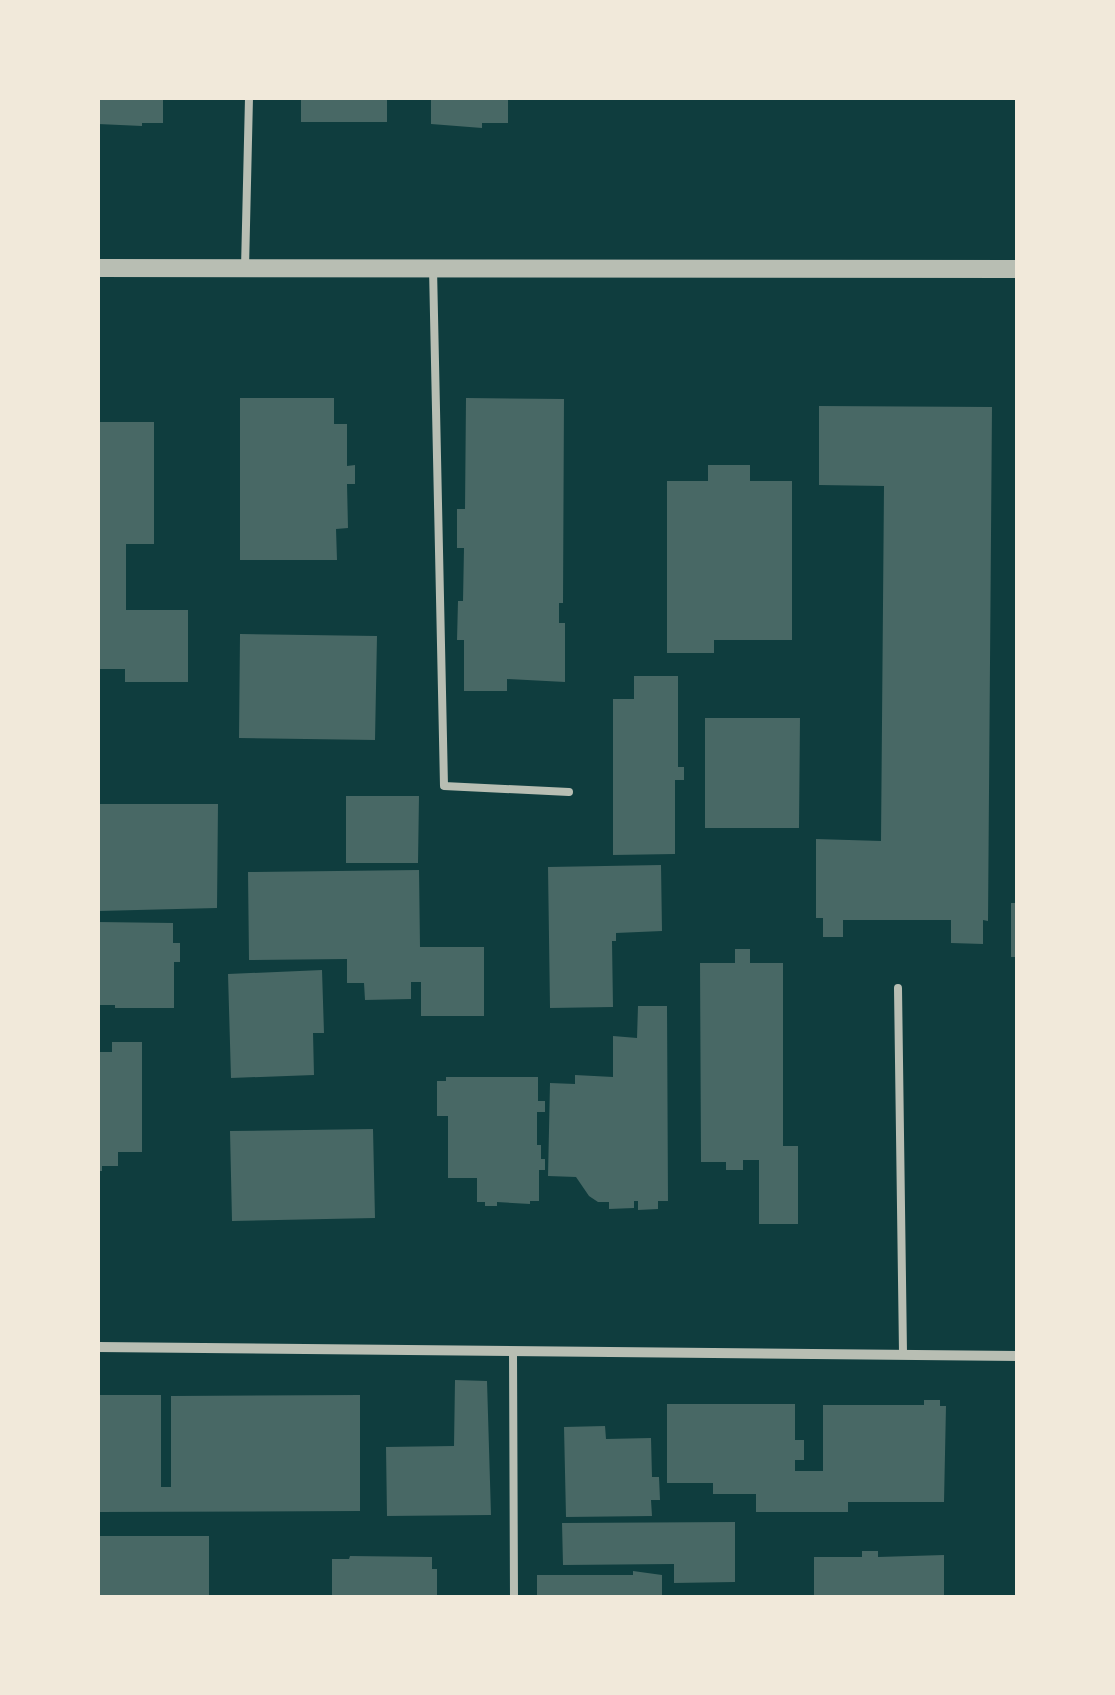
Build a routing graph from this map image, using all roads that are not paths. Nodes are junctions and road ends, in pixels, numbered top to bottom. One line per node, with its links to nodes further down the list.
1 (249, 98): 3 (lane)
2 (98, 268): 3 (street)
3 (244, 268): 4 (street)
4 (434, 268): 5 (street); 6 (lane)
5 (1018, 269)
6 (569, 792)
7 (898, 988): 10 (lane)
8 (98, 1347): 9 (street)
9 (513, 1352): 10 (street); 12 (lane)
10 (903, 1353): 11 (street)
11 (1018, 1356)
12 (514, 1598)

